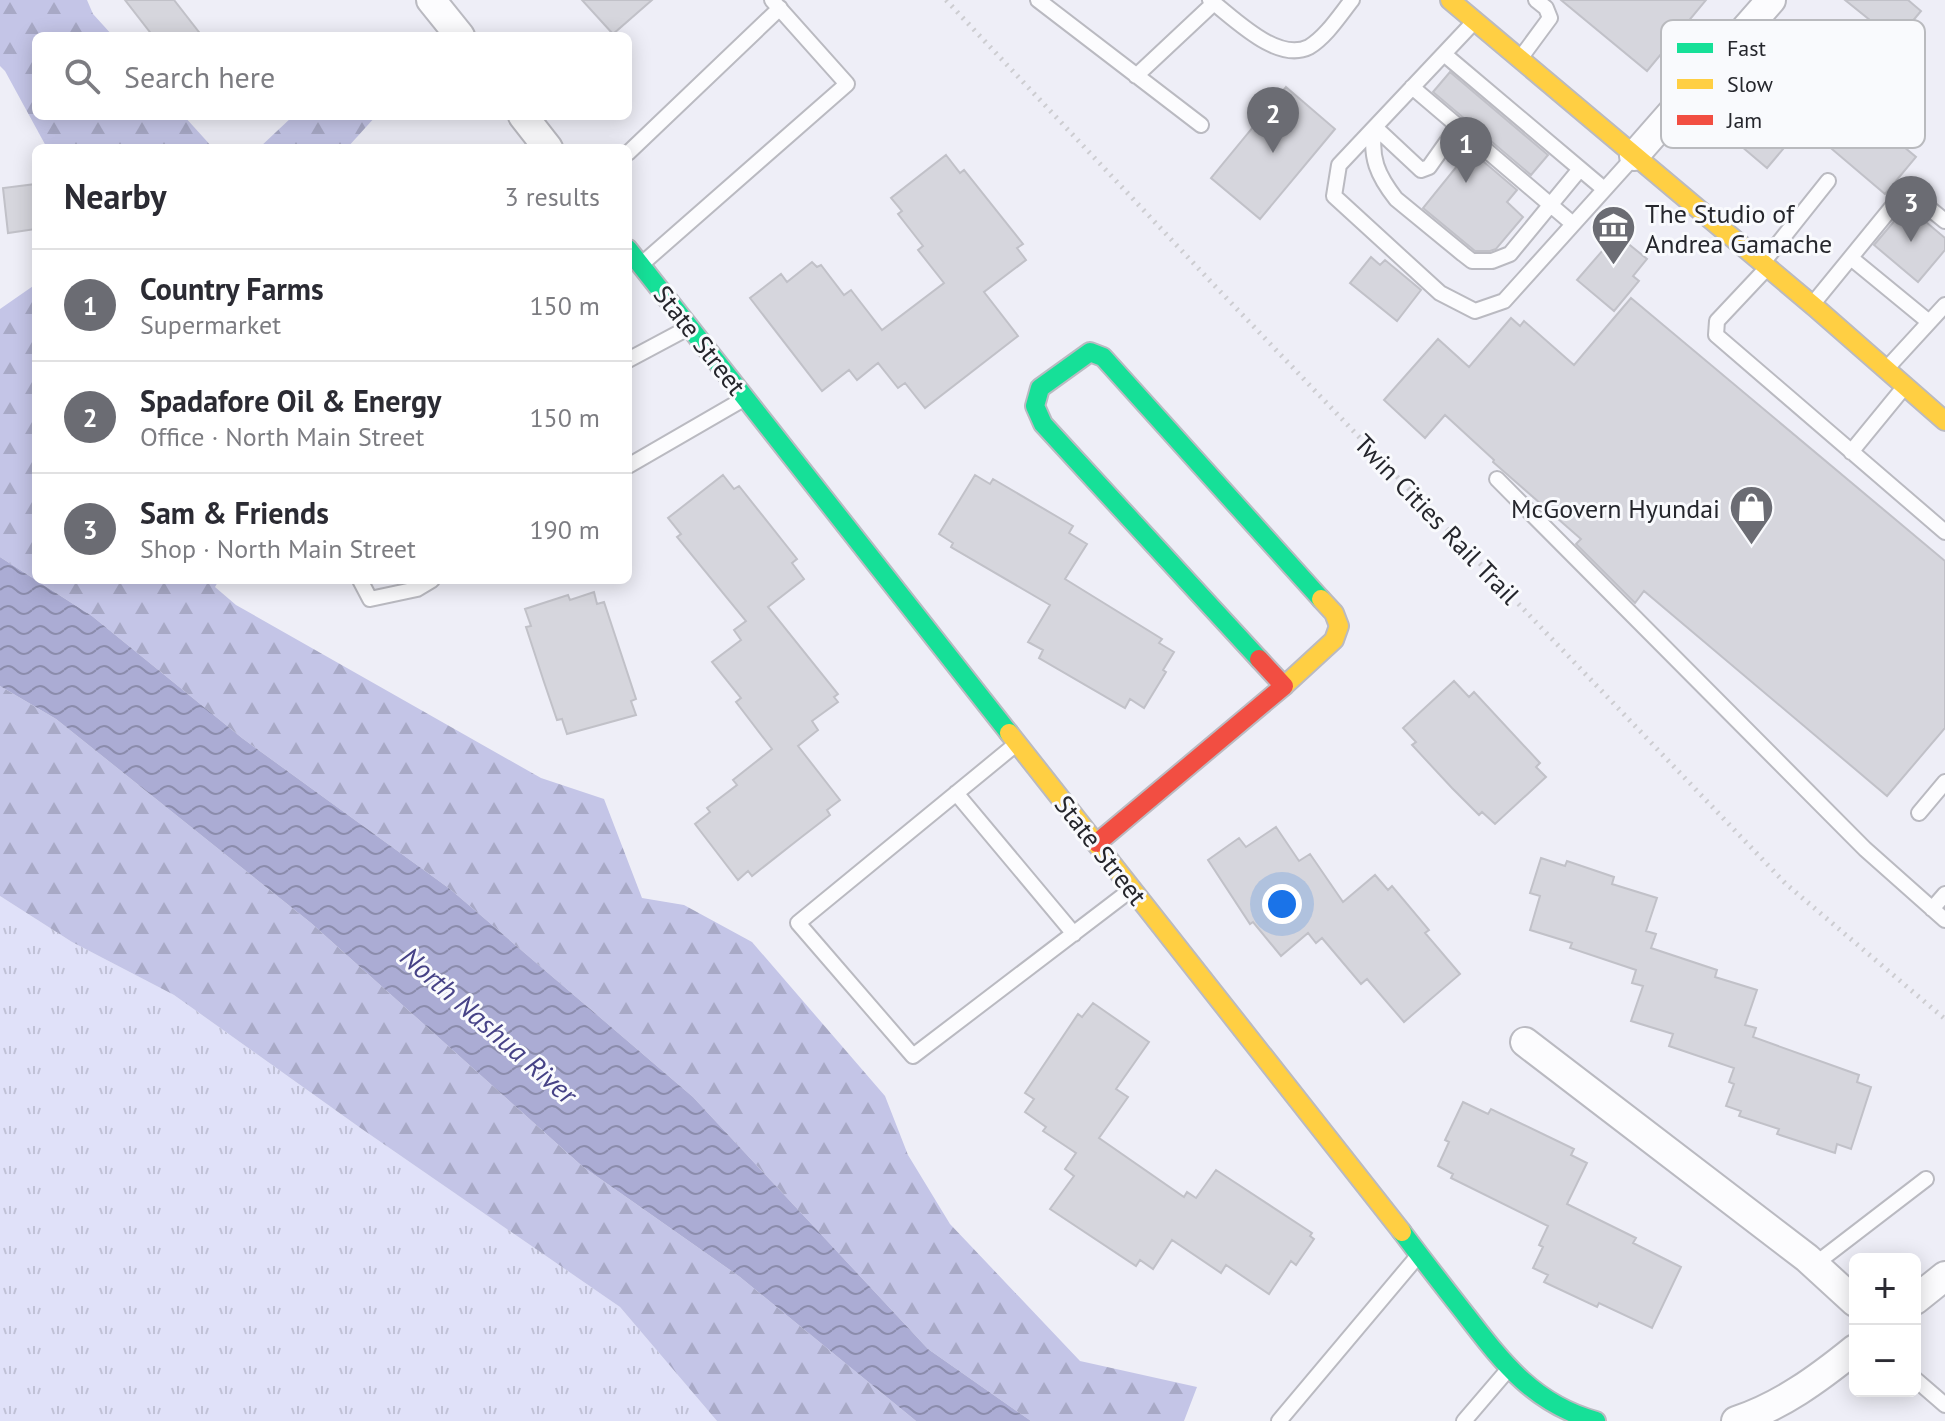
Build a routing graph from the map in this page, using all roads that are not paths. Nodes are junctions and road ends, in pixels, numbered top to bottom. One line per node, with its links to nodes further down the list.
1 (431, 0): 11 (street)
2 (1038, 0): 14 (lane)
3 (1352, 0): 7 (lane)
4 (1450, 0): 10 (main road)
5 (1536, 0): 13 (lane)
6 (1771, 0): 9 (street)
7 (1212, 2): 14 (lane)
8 (776, 4): 22 (lane); 32 (lane)
9 (1753, 20)
10 (1475, 21): 12 (lane); 13 (main road)
11 (457, 32)
12 (1444, 54): 15 (lane); 24 (lane)
13 (1519, 59): 23 (main road)
14 (1136, 76): 17 (lane)
15 (1412, 87): 19 (lane); 20 (lane)
16 (526, 120): 21 (street)
17 (1201, 125)
18 (1661, 125): 23 (street)
19 (1458, 126): 20 (lane); 27 (lane)
20 (1375, 127): 27 (lane); 29 (lane)
21 (545, 144)
22 (632, 149)
23 (1634, 156): 26 (lane); 33 (main road)
24 (1580, 169): 26 (lane); 27 (lane)
25 (1828, 181): 33 (lane)
26 (1604, 189): 29 (lane)
27 (1550, 205): 29 (lane)
28 (1945, 221): 31 (lane)
29 (1573, 224)
30 (632, 254): 32 (main road, State Street)
31 (1851, 258): 34 (lane); 36 (lane)
32 (640, 265): 37 (main road, State Street)
33 (1765, 265): 34 (main road); 43 (lane)
34 (1813, 305): 39 (main road)
35 (1945, 305): 36 (lane)
36 (1929, 322): 39 (lane)
37 (690, 327): 38 (lane); 41 (main road, State Street)
38 (632, 358)
39 (1886, 369): 40 (main road)
40 (1905, 387): 42 (main road); 43 (lane)
41 (746, 397): 44 (lane); 50 (main road, State Street)
42 (1945, 421)
43 (1851, 452): 46 (lane)
44 (632, 464)
45 (1497, 479): 57 (lane)
46 (1945, 532)
47 (362, 584): 48 (lane)
48 (425, 584)
49 (1284, 686): 49 (main road); 54 (main road)
50 (1017, 743): 52 (lane); 54 (main road, State Street)
51 (1945, 782): 53 (lane)
52 (956, 793): 59 (lane); 59 (lane)
53 (1919, 813)
54 (1097, 843): 55 (main road, State Street)
55 (1132, 889): 59 (lane); 62 (main road, State Street)
56 (1945, 894): 57 (lane)
57 (1932, 909): 58 (lane)
58 (1945, 920)
59 (1074, 934)
60 (1525, 1042): 63 (street)
61 (1926, 1179): 63 (lane)
62 (1420, 1254): 68 (main road, State Street); 72 (lane)
63 (1814, 1265): 66 (street)
64 (1945, 1276): 65 (street)
65 (1921, 1295)
66 (1849, 1297)
67 (1849, 1354): 71 (street)
68 (1508, 1369): 73 (lane); 74 (main road, State Street)
69 (1921, 1384): 70 (lane)
70 (1945, 1405)
71 (1756, 1418)
72 (1279, 1421)
73 (1464, 1421)
74 (1596, 1421)

